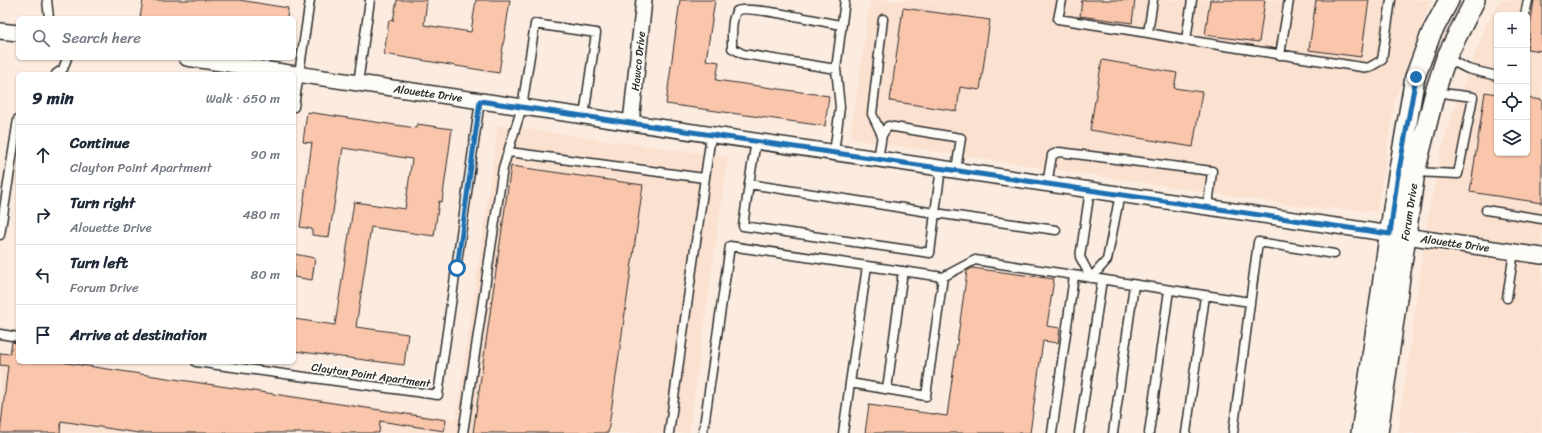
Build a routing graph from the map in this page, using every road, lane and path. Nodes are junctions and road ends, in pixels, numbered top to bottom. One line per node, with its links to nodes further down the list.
1 (47, 0): 15 (lane)
2 (310, 0): 31 (lane)
3 (370, 0): 33 (lane)
4 (644, 0): 39 (street, Hawco Drive)
5 (845, 0): 17 (lane)
6 (1062, 0): 20 (lane)
7 (1153, 0): 20 (lane)
8 (1192, 0): 21 (lane)
9 (1289, 0): 22 (lane)
10 (1391, 0): 22 (lane)
11 (1449, 0): 61 (street, Forum Drive)
12 (1475, 0): 23 (street, Forum Drive)
13 (1528, 0): 14 (lane)
14 (1526, 12)
15 (49, 16)
16 (883, 19): 42 (lane)
17 (841, 25): 27 (lane); 27 (lane)
18 (0, 31): 19 (street)
19 (16, 33)
20 (1148, 33): 21 (lane)
21 (1186, 40): 22 (lane)
22 (1280, 55)
23 (1446, 58): 32 (lane); 34 (street, Forum Drive)
24 (66, 60): 28 (lane)
25 (194, 60): 26 (street, Alouette Drive)
26 (220, 68): 29 (street, Alouette Drive)
27 (836, 69): 45 (lane)
28 (59, 72)
29 (273, 72)
30 (296, 74): 31 (street, Alouette Drive)
31 (299, 74): 33 (street, Alouette Drive); 35 (lane)
32 (1494, 75)
33 (358, 83): 36 (street, Alouette Drive)
34 (1435, 92): 49 (street, Forum Drive); 49 (lane)
35 (296, 94)
36 (480, 101): 37 (street, Alouette Drive); 78 (lane, Clayton Point Apartment)
37 (522, 107): 38 (street, Alouette Drive); 38 (lane); 44 (lane)
38 (584, 116): 39 (street, Alouette Drive)
39 (631, 123): 41 (street, Alouette Drive)
40 (16, 132): 60 (lane)
41 (711, 135): 43 (street, Alouette Drive); 50 (lane)
42 (882, 135): 46 (lane); 48 (lane)
43 (756, 141): 45 (street, Alouette Drive); 51 (lane)
44 (509, 152): 50 (lane); 81 (lane)
45 (834, 152): 46 (street, Alouette Drive)
46 (878, 159): 47 (street, Alouette Drive)
47 (941, 168): 48 (street, Alouette Drive); 57 (lane)
48 (956, 170): 52 (street, Alouette Drive)
49 (1415, 172): 61 (street, Forum Drive)
50 (704, 178): 82 (lane)
51 (749, 184): 57 (lane); 57 (lane)
52 (1047, 184): 53 (street, Alouette Drive); 55 (lane)
53 (1090, 190): 54 (street, Alouette Drive); 69 (lane)
54 (1120, 194): 55 (street, Alouette Drive); 69 (lane)
55 (1208, 207): 61 (street, Alouette Drive)
56 (1486, 210): 58 (lane)
57 (935, 214): 59 (lane)
58 (1542, 219)
59 (1056, 230)
60 (0, 235)
61 (1398, 235): 62 (street, Alouette Drive); 91 (street, Forum Drive); 92 (street, Forum Drive)
62 (1514, 252): 64 (street, Alouette Drive); 74 (lane)
63 (1334, 254): 75 (lane)
64 (1542, 256)
65 (867, 266): 66 (lane); 79 (lane); 83 (lane)
66 (903, 271): 68 (lane); 80 (lane)
67 (1074, 276): 68 (lane); 69 (lane); 85 (lane)
68 (943, 277): 80 (lane)
69 (1091, 278): 70 (lane)
70 (1102, 280): 71 (lane); 86 (lane)
71 (1134, 285): 72 (lane); 87 (lane)
72 (1169, 290): 73 (lane); 88 (lane)
73 (1205, 296): 75 (lane); 89 (lane)
74 (1507, 298)
75 (1250, 302): 90 (lane)
76 (0, 334): 77 (lane)
77 (16, 336)
78 (211, 364)
79 (850, 383): 80 (lane); 84 (lane)
80 (887, 389)
81 (463, 433)
82 (669, 433)
83 (703, 433)
84 (843, 433)
85 (1052, 433)
86 (1079, 433)
87 (1113, 433)
88 (1149, 433)
89 (1186, 433)
90 (1233, 433)
91 (1361, 433)
92 (1378, 433)

